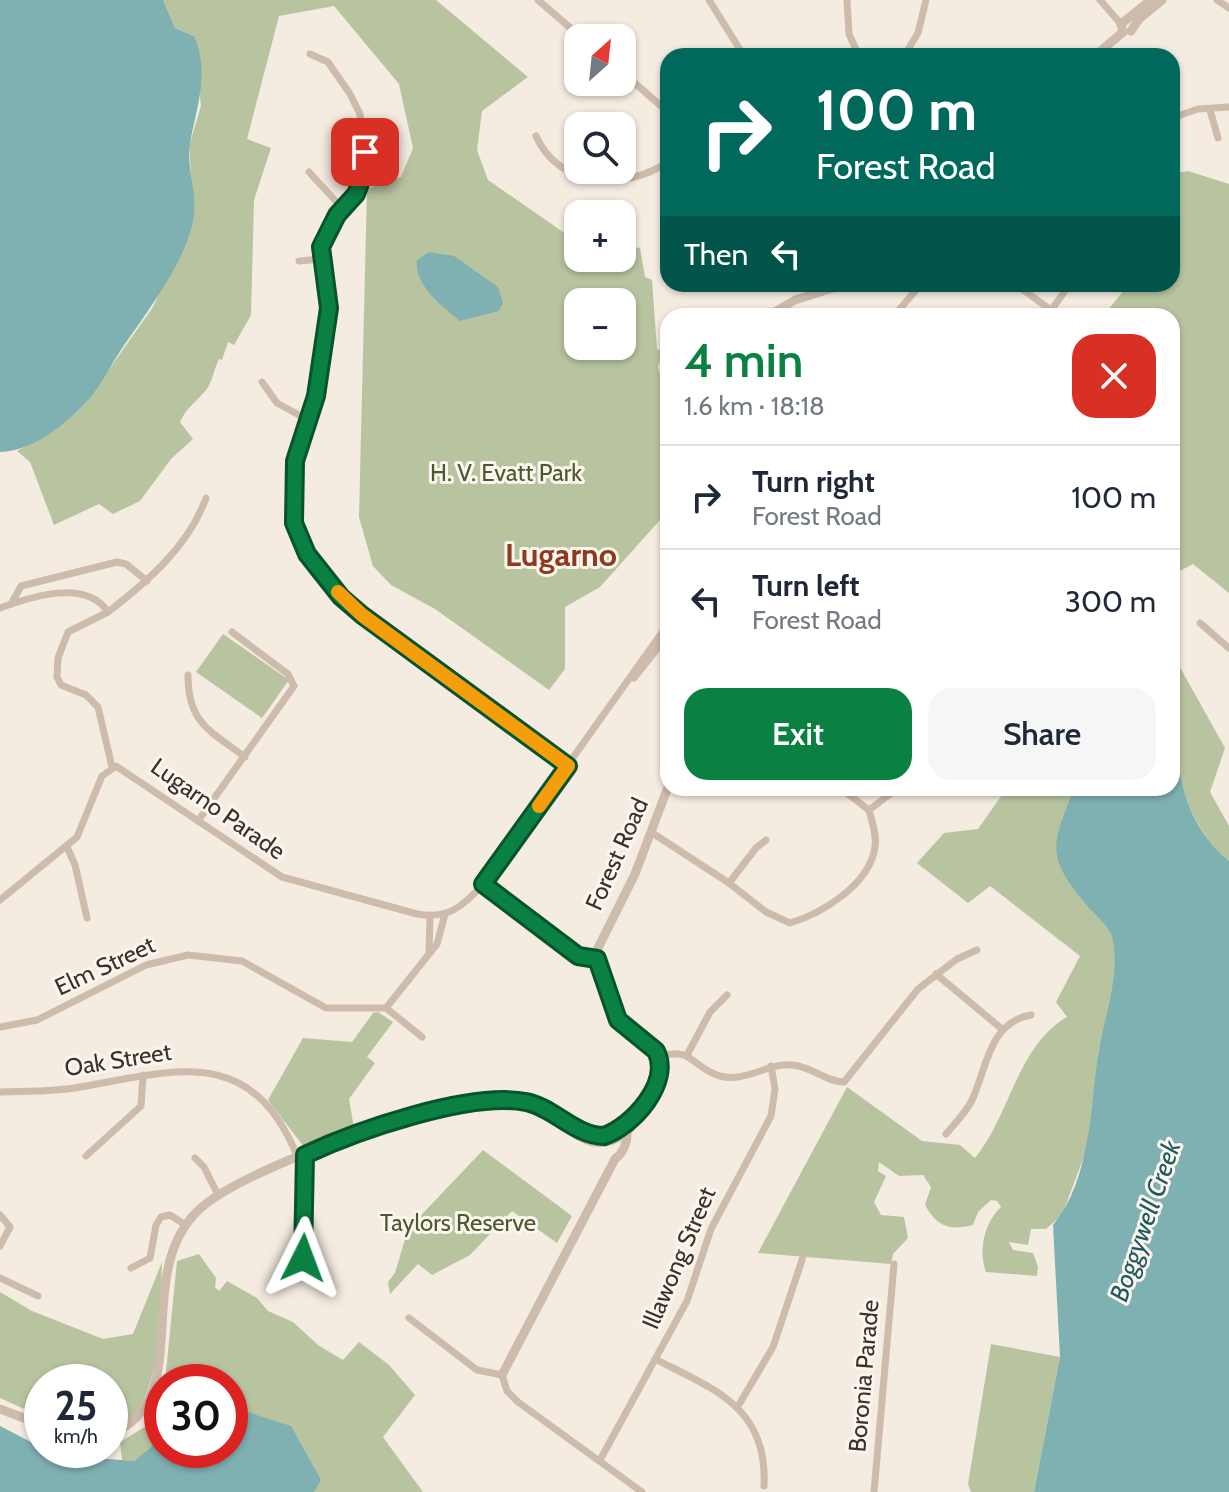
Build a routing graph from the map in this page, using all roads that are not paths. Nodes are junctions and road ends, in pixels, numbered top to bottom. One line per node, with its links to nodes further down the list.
1 (538, 0): 10 (street)
2 (709, 0): 12 (street)
3 (847, 0): 13 (street)
4 (926, 0): 14 (street)
5 (1100, 0): 11 (street)
6 (1151, 0): 11 (street)
7 (1162, 0): 11 (street)
8 (1217, 0): 9 (street)
9 (1229, 8)
10 (566, 24)
11 (1125, 27): 15 (street)
12 (739, 48)
13 (855, 48)
14 (909, 48)
15 (1103, 48)
16 (310, 54): 26 (street)
17 (636, 84): 18 (street)
18 (660, 105)
19 (1229, 107): 20 (street)
20 (1210, 110): 21 (street); 23 (street)
21 (1180, 115)
22 (536, 136): 24 (street)
23 (1218, 138)
24 (660, 166)
25 (309, 172): 26 (street)
26 (343, 209): 27 (street)
27 (321, 259): 28 (street); 36 (street)
28 (299, 261)
29 (804, 292): 32 (street)
30 (914, 292): 33 (street)
31 (1024, 292): 34 (street)
32 (780, 308)
33 (901, 308)
34 (1043, 308)
35 (262, 382): 36 (street)
36 (308, 420): 50 (street)
37 (206, 498): 38 (street)
38 (147, 581): 39 (street); 41 (street)
39 (11, 604): 40 (street); 41 (street)
40 (0, 608)
41 (108, 612): 51 (street)
42 (1200, 623): 46 (street)
43 (232, 632): 49 (street)
44 (660, 636): 48 (street)
45 (660, 645): 48 (street)
46 (1229, 648)
47 (188, 675): 49 (street)
48 (615, 701): 50 (street)
49 (245, 757): 56 (street)
50 (568, 766): 61 (street)
51 (112, 767): 56 (street, Lugarno Parade); 59 (street, Lugarno Parade)
52 (665, 796): 57 (street, Forest Road)
53 (851, 796): 55 (street)
54 (887, 796): 55 (street)
55 (869, 810): 60 (street)
56 (198, 821): 64 (street, Lugarno Parade)
57 (651, 832): 60 (street); 68 (street, Forest Road)
58 (766, 840): 60 (street)
59 (67, 847): 62 (street, Lugarno Parade); 65 (street)
60 (729, 883)
61 (483, 884): 63 (street); 68 (street)
62 (0, 900)
63 (445, 914): 64 (street); 67 (street)
64 (430, 916): 67 (street)
65 (87, 918)
66 (977, 950): 69 (street)
67 (429, 953): 71 (street)
68 (597, 959): 77 (street)
69 (936, 974): 74 (street); 78 (street)
70 (727, 995): 76 (street)
71 (386, 1008): 73 (street, Elm Street); 75 (street)
72 (1031, 1015): 74 (street)
73 (0, 1027)
74 (1002, 1029): 82 (street)
75 (422, 1037)
76 (687, 1055): 77 (street); 78 (street)
77 (659, 1057): 81 (street)
78 (771, 1066): 97 (street, Illawong Street)
79 (143, 1075): 80 (street, Oak Street); 83 (street); 84 (street, Oak Street)
80 (0, 1092)
81 (622, 1131): 84 (street); 98 (street)
82 (946, 1134)
83 (86, 1156)
84 (302, 1156): 86 (street); 91 (street)
85 (195, 1158): 86 (street)
86 (218, 1195): 88 (street)
87 (0, 1215): 89 (street)
88 (184, 1224): 93 (street); 102 (street)
89 (0, 1246)
90 (803, 1257): 99 (street)
91 (303, 1258)
92 (894, 1264): 106 (street, Boronia Parade)
93 (131, 1268)
94 (0, 1278): 95 (street)
95 (38, 1296)
96 (409, 1318): 98 (street)
97 (655, 1359): 99 (street); 103 (street, Illawong Street)
98 (502, 1375): 103 (street)
99 (737, 1408): 104 (street)
100 (0, 1409): 101 (street)
101 (24, 1418)
102 (128, 1425)
103 (600, 1460): 105 (street)
104 (764, 1486)
105 (642, 1492)
106 (874, 1492)

